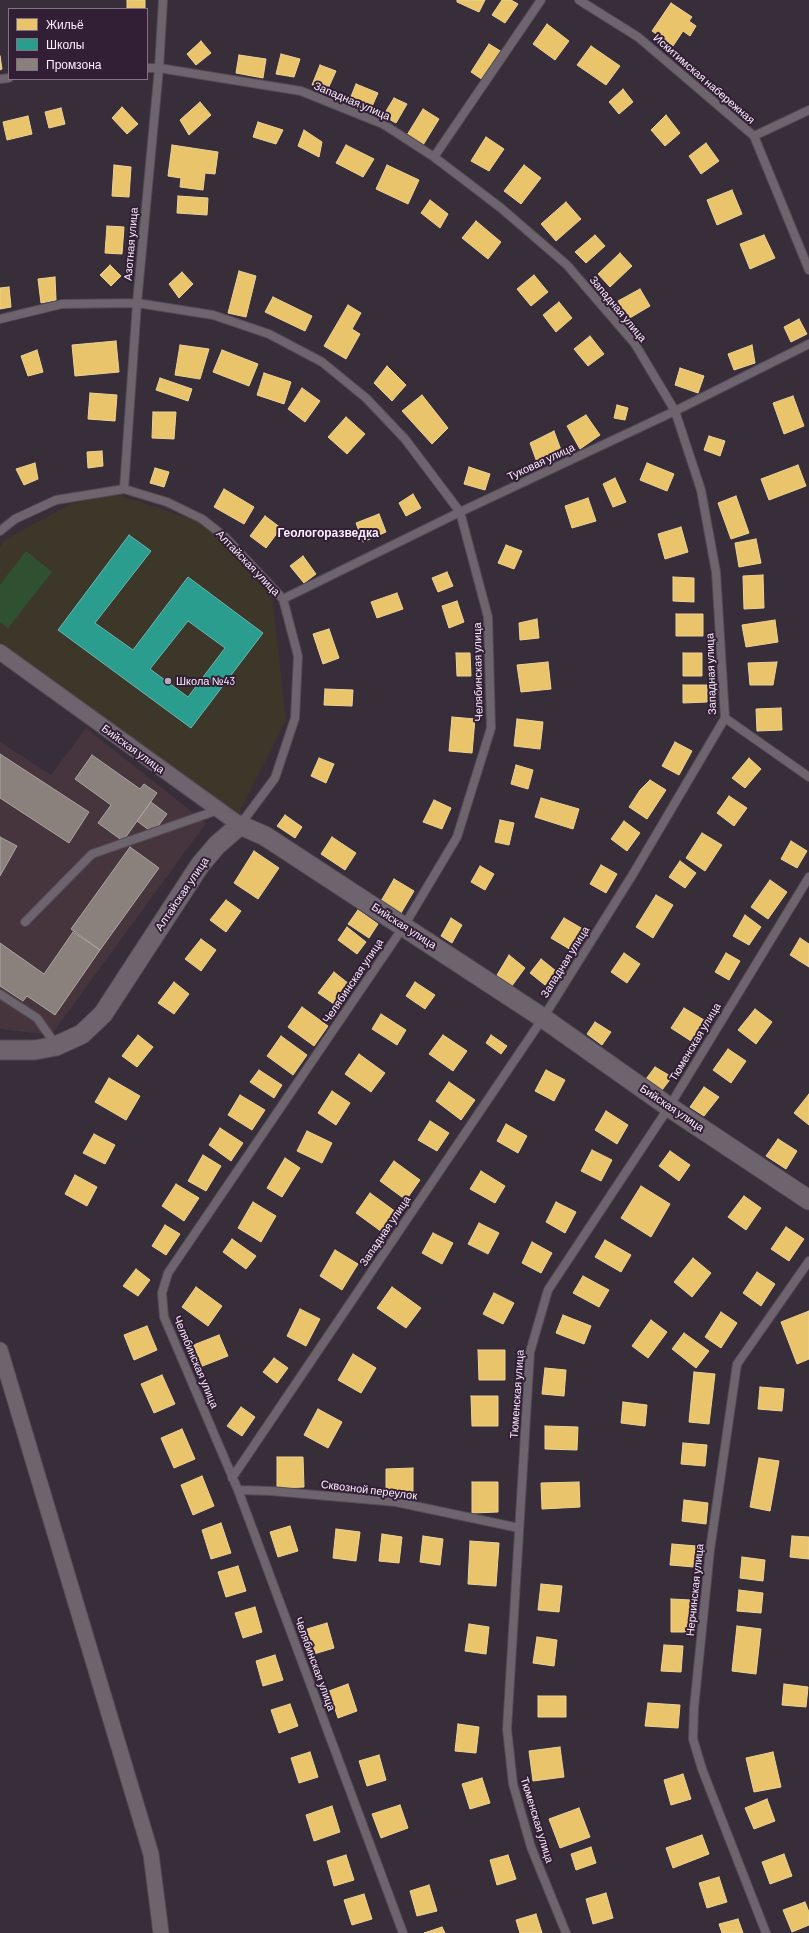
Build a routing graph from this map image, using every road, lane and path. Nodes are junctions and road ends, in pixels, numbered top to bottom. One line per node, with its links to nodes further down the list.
1 (163, 0): 5 (lane, Азотная улица)
2 (541, 0): 8 (lane)
3 (579, 0): 7 (lane, Искитимская набережная)
4 (148, 68): 5 (lane, Западная улица)
5 (159, 68): 8 (lane, Западная улица); 10 (lane, Азотная улица)
6 (809, 110): 7 (lane)
7 (754, 136): 9 (lane, Искитимская набережная)
8 (434, 157): 13 (lane, Западная улица)
9 (809, 270)
10 (137, 302): 11 (lane, Челябинская улица); 14 (lane, Азотная улица); 15 (lane, Челябинская улица)
11 (0, 319)
12 (809, 344): 13 (lane, Туковая улица)
13 (675, 411): 15 (lane, Туковая улица); 19 (lane, Западная улица)
14 (124, 489): 16 (lane, Алтайская улица); 17 (lane, Алтайская улица)
15 (460, 512): 17 (lane, Туковая улица); 25 (lane, Челябинская улица)
16 (0, 531)
17 (283, 599): 22 (lane, Алтайская улица)
18 (0, 652): 21 (street, Бийская улица)
19 (725, 718): 20 (lane); 27 (lane, Западная улица)
20 (809, 777)
21 (218, 810): 22 (street, Бийская улица); 24 (lane)
22 (240, 825): 25 (street, Бийская улица); 28 (street, Алтайская улица)
23 (809, 877): 30 (lane, Тюменская улица)
24 (25, 922)
25 (404, 926): 27 (street, Бийская улица); 34 (lane, Челябинская улица)
26 (0, 994): 28 (lane)
27 (543, 1018): 30 (street, Бийская улица); 34 (lane, Западная улица)
28 (56, 1046): 29 (street, Алтайская улица)
29 (0, 1050)
30 (669, 1107): 31 (street, Бийская улица); 36 (lane, Тюменская улица)
31 (809, 1200)
32 (809, 1261): 40 (lane, Нерчинская улица)
33 (0, 1350): 37 (street)
34 (232, 1478): 35 (lane, Челябинская улица)
35 (238, 1490): 36 (lane, Сквозной переулок); 38 (lane, Челябинская улица)
36 (519, 1528): 39 (lane, Тюменская улица)
37 (161, 1933)
38 (403, 1933)
39 (566, 1933)
40 (766, 1933)

